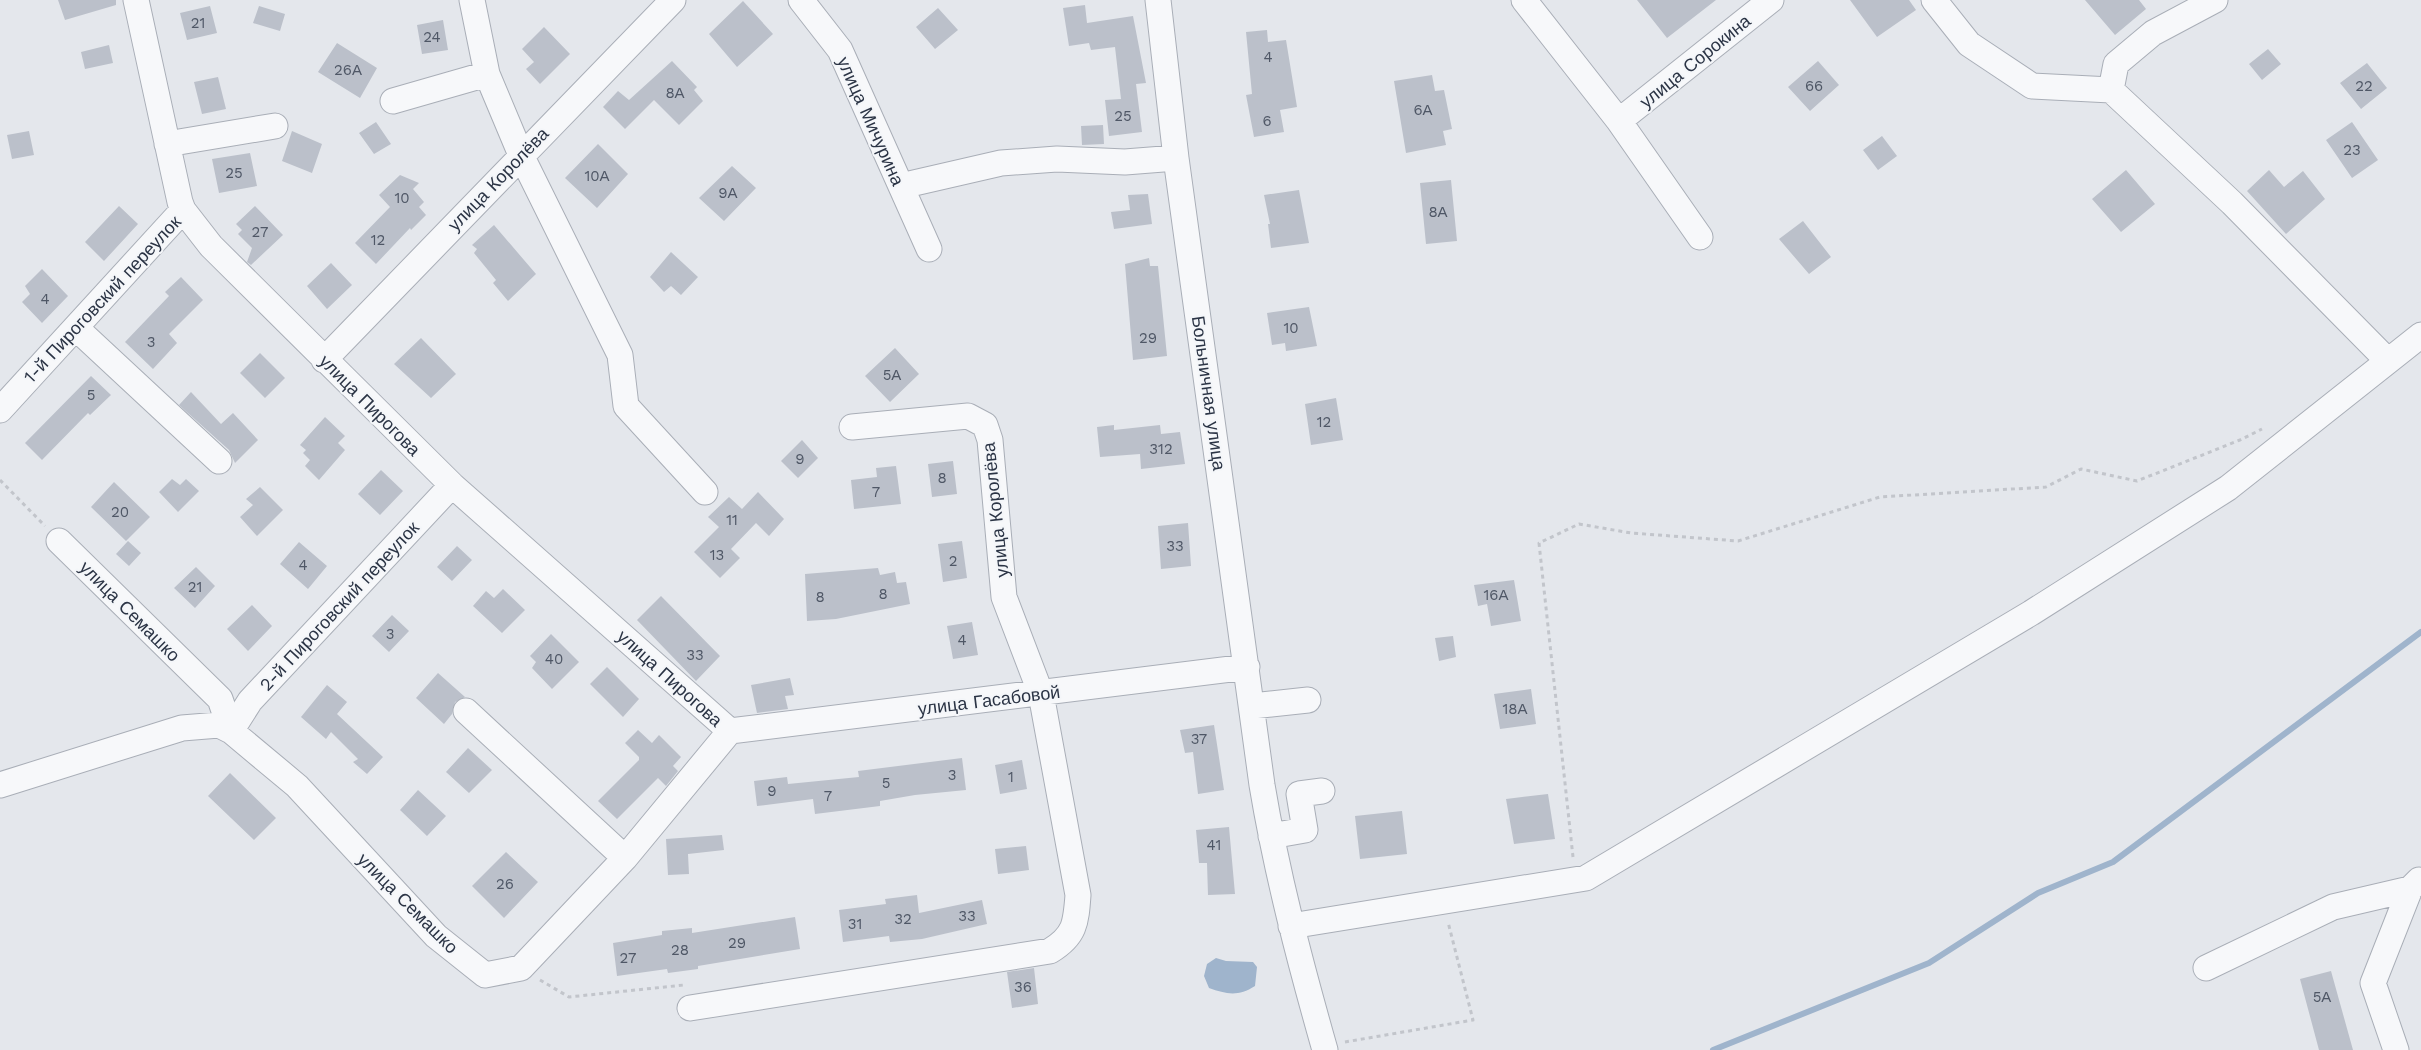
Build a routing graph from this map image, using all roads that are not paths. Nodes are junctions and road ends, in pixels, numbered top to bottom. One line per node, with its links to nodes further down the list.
1 (472, 0): 10 (street)
2 (673, 0): 16 (street, улица Королёва)
3 (801, 0): 18 (street, улица Мичурина)
4 (1158, 0): 17 (street, Больничная улица)
5 (1524, 0): 13 (street)
6 (1771, 0): 13 (street, улица Сорокина)
7 (1934, 0): 11 (street)
8 (2215, 0): 11 (street)
9 (141, 1): 15 (street, улица Пирогова)
10 (487, 74): 12 (street); 16 (street)
11 (2111, 90): 25 (street)
12 (392, 101)
13 (1619, 121): 20 (street)
14 (275, 126): 15 (street)
15 (167, 144): 19 (street, улица Пирогова)
16 (521, 156): 24 (street, улица Королёва); 30 (street)
17 (1176, 158): 18 (street); 32 (street, Больничная улица)
18 (901, 186): 21 (street, улица Мичурина)
19 (184, 210): 22 (street, 1-й Пироговский переулок); 24 (street, улица Пирогова)
20 (1700, 237)
21 (929, 249)
22 (76, 328): 26 (street, 1-й Пироговский переулок); 28 (street)
23 (2421, 335): 25 (street)
24 (324, 360): 29 (street, улица Пирогова)
25 (2381, 367): 44 (street)
26 (0, 410)
27 (852, 427): 33 (street, улица Королёва)
28 (219, 461)
29 (452, 485): 37 (street, 2-й Пироговский переулок); 38 (street, улица Пирогова)
30 (706, 492)
31 (59, 541): 37 (street, улица Семашко)
32 (1247, 667): 33 (street, улица Гасабовой); 35 (street, Больничная улица)
33 (1041, 694): 38 (street, улица Гасабовой); 46 (street)
34 (1308, 700): 35 (street)
35 (1252, 706): 41 (street, Больничная улица)
36 (466, 711): 42 (street)
37 (230, 731): 39 (street, улица Семашко); 42 (street, улица Семашко)
38 (730, 732): 42 (street)
39 (0, 785)
40 (1322, 791): 41 (street)
41 (1271, 836): 44 (street, Больничная улица)
42 (625, 858)
43 (2416, 884): 45 (street); 48 (street)
44 (1291, 926): 47 (street, Больничная улица)
45 (2206, 968)
46 (690, 996)
47 (1324, 1048)
48 (2396, 1050)

